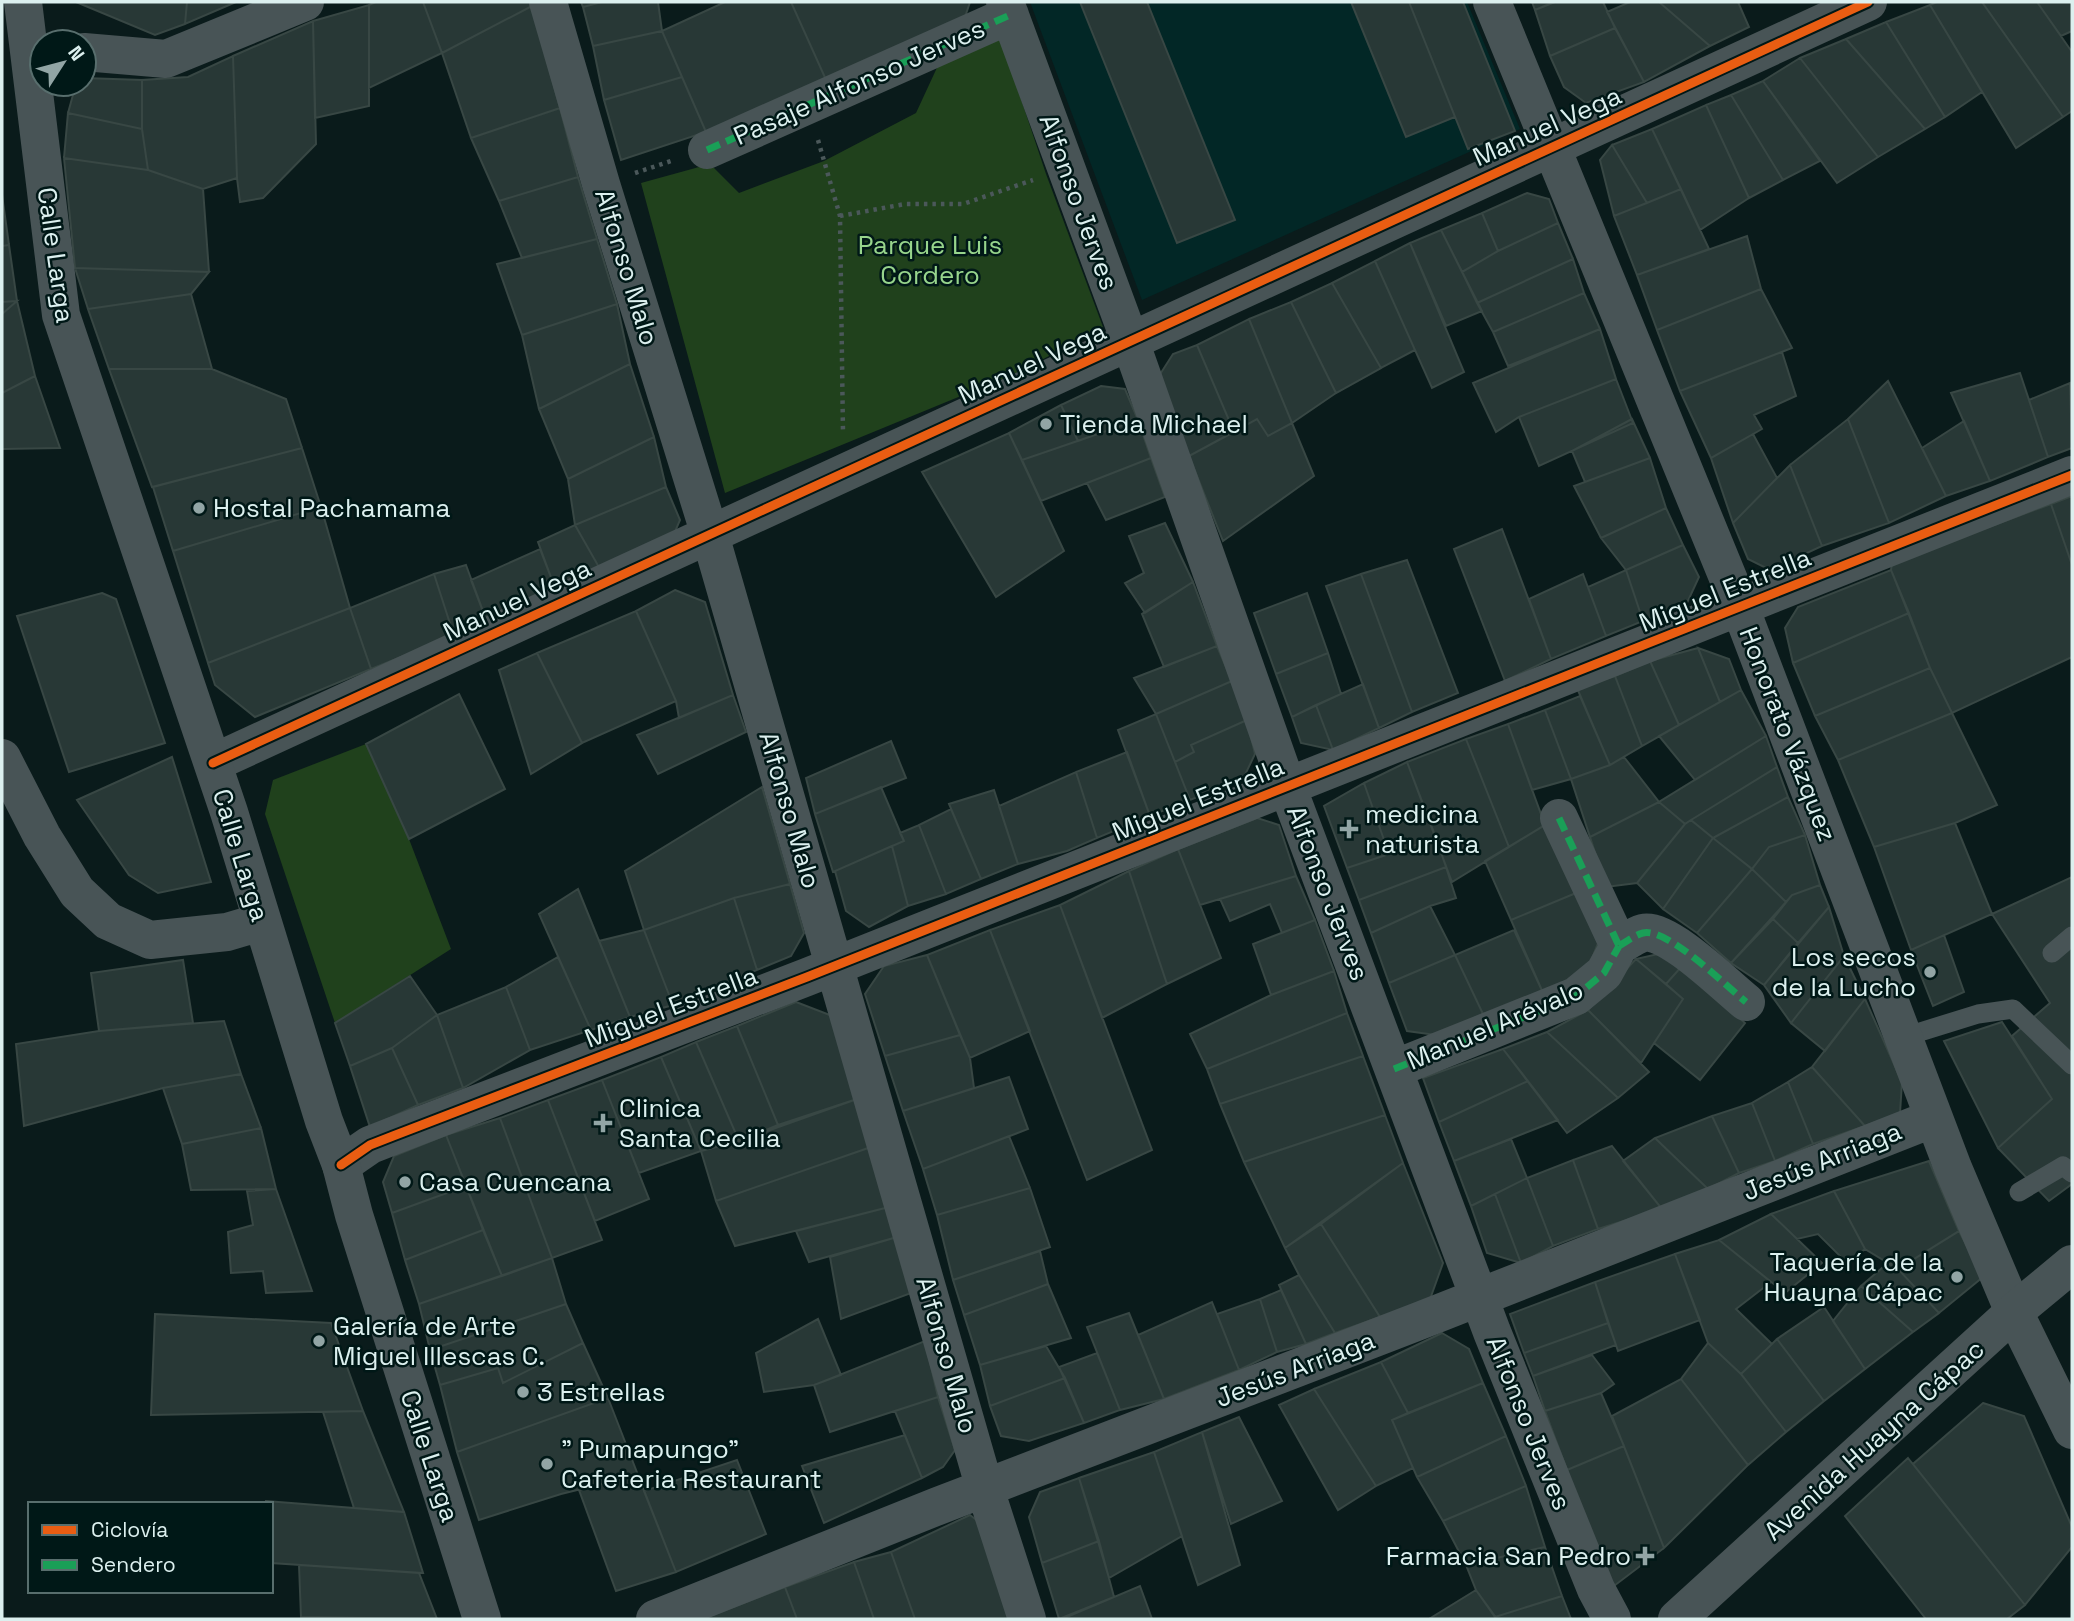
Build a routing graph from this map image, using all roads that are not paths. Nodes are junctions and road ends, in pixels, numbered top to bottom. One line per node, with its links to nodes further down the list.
1 (23, 2): 7 (street, Calle Larga)
2 (305, 2): 8 (street)
3 (548, 2): 14 (street, Alfonso Malo)
4 (1492, 2): 10 (street, Honorato Vázquez)
5 (1868, 2): 10 (street, Manuel Vega)
6 (1008, 8): 11 (street, Pasaje Alfonso Jerves); 12 (street, Alfonso Jerves)
7 (30, 28)
8 (98, 53)
9 (40, 98): 17 (street, Calle Larga)
10 (1552, 146): 12 (street, Manuel Vega); 15 (street, Honorato Vázquez)
11 (708, 150)
12 (1130, 341): 14 (street, Manuel Vega); 18 (street, Alfonso Jerves)
13 (2072, 475): 15 (street, Miguel Estrella)
14 (710, 535): 17 (street, Manuel Vega); 24 (street, Alfonso Malo)
15 (1740, 607): 18 (street, Miguel Estrella); 26 (street, Honorato Vázquez)
16 (2, 758): 20 (street)
17 (213, 763): 20 (street, Calle Larga)
18 (1287, 786): 24 (street, Miguel Estrella); 28 (street, Alfonso Jerves)
19 (1559, 818): 22 (street)
20 (261, 922): 30 (street, Calle Larga)
21 (2072, 936): 23 (lane)
22 (1619, 946): 25 (street); 28 (street, Manuel Arévalo)
23 (2052, 953)
24 (835, 965): 30 (street, Miguel Estrella); 37 (street, Alfonso Malo)
25 (1745, 1002)
26 (1904, 1037): 27 (lane); 29 (street, Honorato Vázquez)
27 (2072, 1065)
28 (1394, 1069): 34 (street, Alfonso Jerves)
29 (1934, 1118): 34 (street, Jesús Arriaga); 35 (street, Honorato Vázquez)
30 (341, 1165): 38 (street, Calle Larga)
31 (2072, 1173): 32 (lane)
32 (2019, 1192)
33 (2072, 1264): 35 (street, Avenida Huayna Cápac)
34 (1480, 1297): 37 (street, Jesús Arriaga); 41 (street, Alfonso Jerves)
35 (2014, 1312): 36 (street, Honorato Vázquez); 42 (street, Avenida Huayna Cápac)
36 (2072, 1430)
37 (985, 1489): 39 (street, Jesús Arriaga); 40 (street, Alfonso Malo)
38 (482, 1619)
39 (655, 1619)
40 (1027, 1619)
41 (1612, 1619)
42 (1677, 1619)

